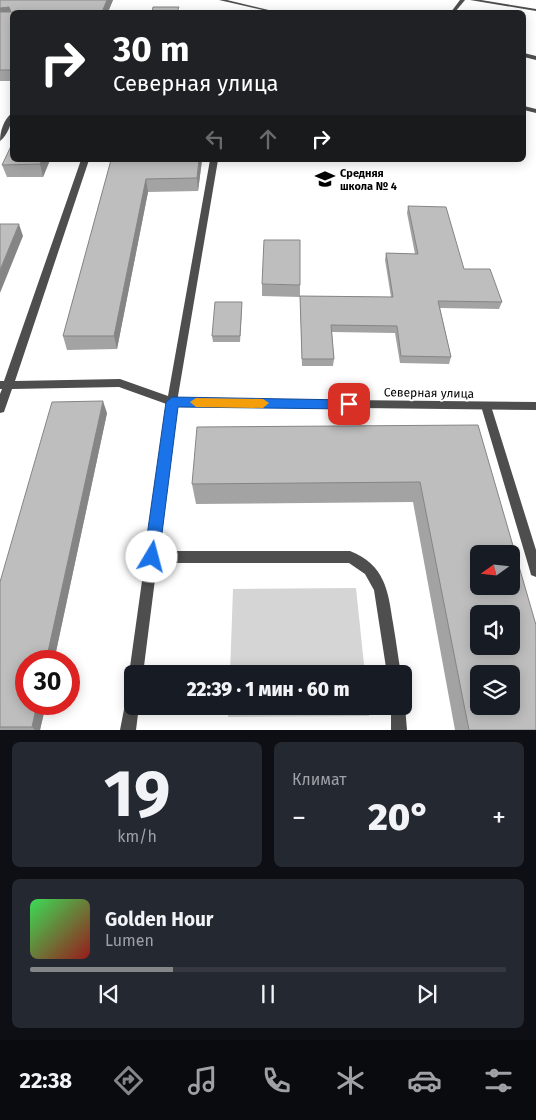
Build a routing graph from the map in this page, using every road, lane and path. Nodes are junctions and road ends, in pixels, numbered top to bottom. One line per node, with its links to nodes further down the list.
1 (221, 0): 4 (street)
2 (463, 0): 5 (street)
3 (472, 0): 6 (street)
4 (266, 10)
5 (455, 10)
6 (536, 10)
7 (10, 120): 8 (street)
8 (0, 139)
9 (84, 162): 11 (street)
10 (214, 162): 12 (street)
11 (4, 385): 12 (street, Северная улица); 15 (street)
12 (172, 402): 13 (street, Северная улица); 16 (street)
13 (486, 406): 14 (street, Северная улица); 17 (street)
14 (536, 406)
15 (0, 409)
16 (152, 557): 18 (street); 19 (street)
17 (536, 571)
18 (137, 665)
19 (393, 665)
20 (130, 715): 22 (street)
21 (398, 715): 23 (street)
22 (128, 730)
23 (399, 730)

